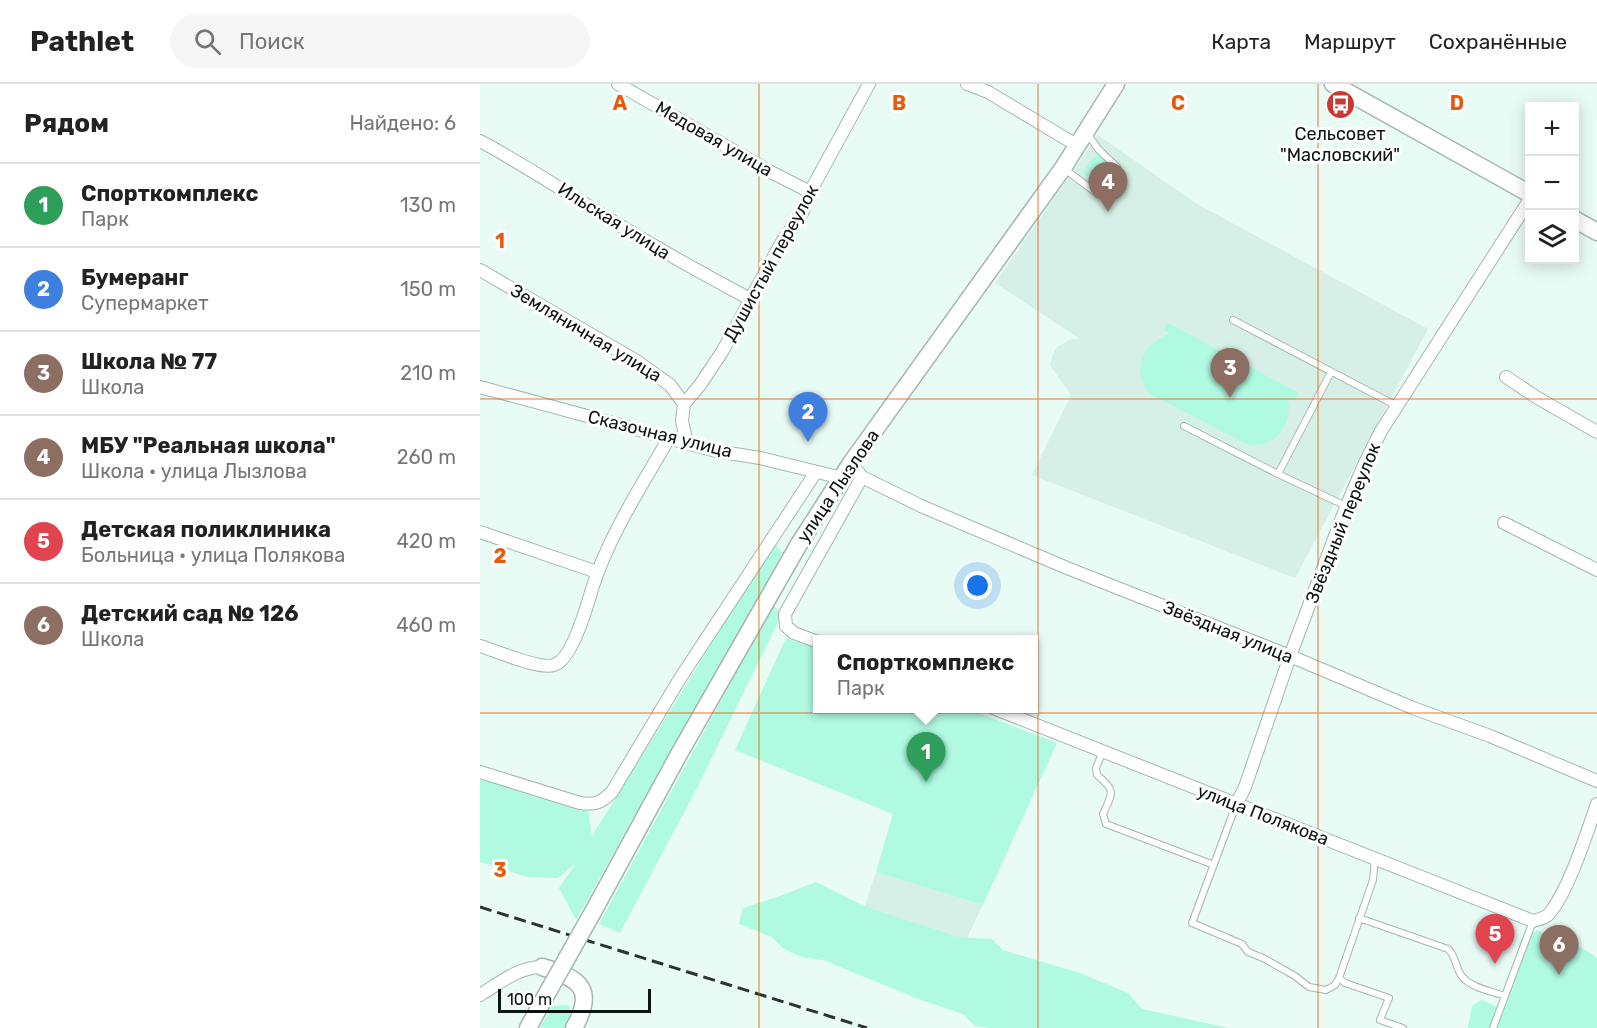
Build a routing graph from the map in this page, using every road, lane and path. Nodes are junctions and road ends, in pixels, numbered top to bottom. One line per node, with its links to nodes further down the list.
1 (618, 84): 10 (street, Медовая улица)
2 (869, 84): 10 (street, Душистый переулок)
3 (967, 84): 6 (street)
4 (1116, 84): 6 (main road, улица Лызлова)
5 (1333, 84): 9 (main road)
6 (1082, 139): 8 (main road, улица Лызлова); 8 (lane)
7 (480, 141): 15 (street, Ильская улица)
8 (1063, 168): 26 (main road, улица Лызлова)
9 (1525, 191)
10 (810, 192): 15 (street, Душистый переулок)
11 (1525, 207): 21 (street, Звёздный переулок)
12 (1579, 221): 13 (main road)
13 (1597, 232)
14 (480, 270): 20 (street, Земляничная улица)
15 (750, 299): 20 (street, Душистый переулок)
16 (1233, 320): 17 (lane)
17 (1331, 372): 21 (lane); 28 (lane)
18 (1506, 377): 23 (street)
19 (480, 387): 24 (street, Сказочная улица)
20 (684, 405): 25 (street)
21 (1398, 406): 31 (street, Звёздный переулок)
22 (1184, 426): 28 (lane)
23 (1597, 432)
24 (669, 438): 25 (street, Сказочная улица); 35 (street)
25 (687, 443): 27 (street, Сказочная улица)
26 (851, 463): 29 (street); 30 (main road, улица Лызлова)
27 (816, 472): 30 (street, Сказочная улица); 41 (street)
28 (1278, 474): 31 (lane)
29 (862, 477): 36 (street); 38 (street, Звёздная улица)
30 (842, 478): 53 (main road, улица Лызлова, bridge)
31 (1346, 507): 38 (street, Звёздный переулок)
32 (1504, 523): 34 (street)
33 (480, 531): 35 (street)
34 (1597, 570)
35 (597, 572): 37 (street)
36 (813, 640)
37 (480, 646)
38 (1290, 656): 42 (street, Звёздная улица); 44 (street, Звёздный переулок)
39 (1006, 713): 40 (street, улица Полякова)
40 (1103, 750): 44 (street, улица Полякова); 46 (lane)
41 (480, 772)
42 (1597, 781)
43 (1597, 804): 48 (street)
44 (1236, 805): 45 (street, улица Полякова); 46 (lane)
45 (1375, 858): 47 (lane); 48 (street, улица Полякова)
46 (1214, 865): 50 (lane)
47 (1359, 918): 50 (lane); 52 (lane)
48 (1533, 921): 52 (lane)
49 (542, 967): 51 (street); 54 (main road)
50 (1339, 978): 55 (lane)
51 (480, 995)
52 (1505, 996): 56 (lane)
53 (528, 1028)
54 (574, 1028)
55 (1403, 1028)
56 (1493, 1028)

